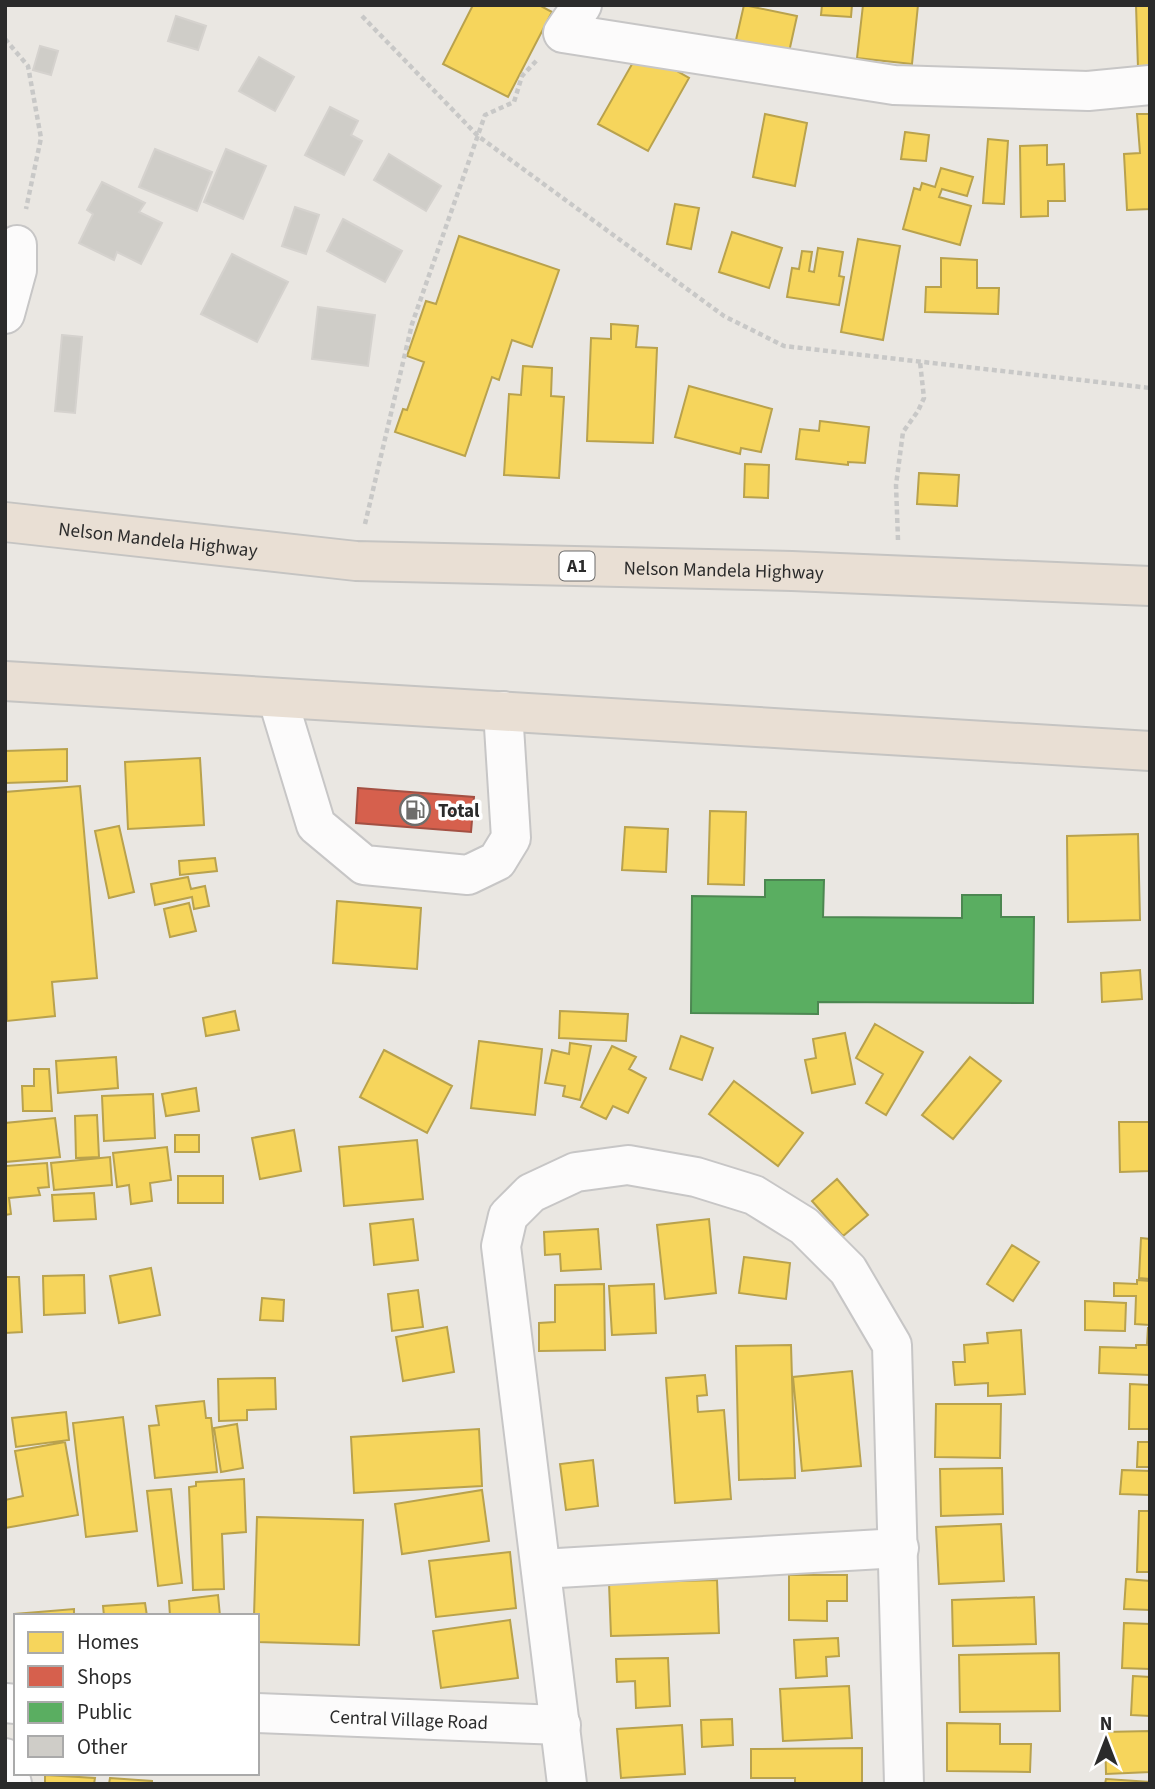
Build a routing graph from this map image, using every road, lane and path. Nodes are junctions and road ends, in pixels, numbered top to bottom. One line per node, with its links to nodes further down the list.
1 (362, 16): 5 (path)
2 (572, 19): 4 (street); 5 (path)
3 (5, 39): 6 (path)
4 (1150, 85)
5 (478, 136): 8 (path); 11 (path)
6 (18, 245): 7 (street)
7 (5, 314)
8 (920, 362): 9 (path); 12 (path)
9 (1150, 388)
10 (5, 522): 11 (highway, Nelson Mandela Highway / A1)
11 (356, 561): 12 (highway, Nelson Mandela Highway / A1)
12 (898, 576): 13 (highway, Nelson Mandela Highway / A1)
13 (1150, 586)
14 (5, 681): 15 (highway)
15 (278, 700): 16 (highway); 16 (street)
16 (503, 711): 17 (highway)
17 (1150, 751)
18 (899, 1548): 19 (street); 19 (street); 25 (street)
19 (541, 1569): 21 (street)
20 (259, 1713): 21 (street, Central Village Road)
21 (561, 1725): 24 (street)
22 (5, 1758): 23 (street)
23 (12, 1784)
24 (567, 1784)
25 (904, 1784)

